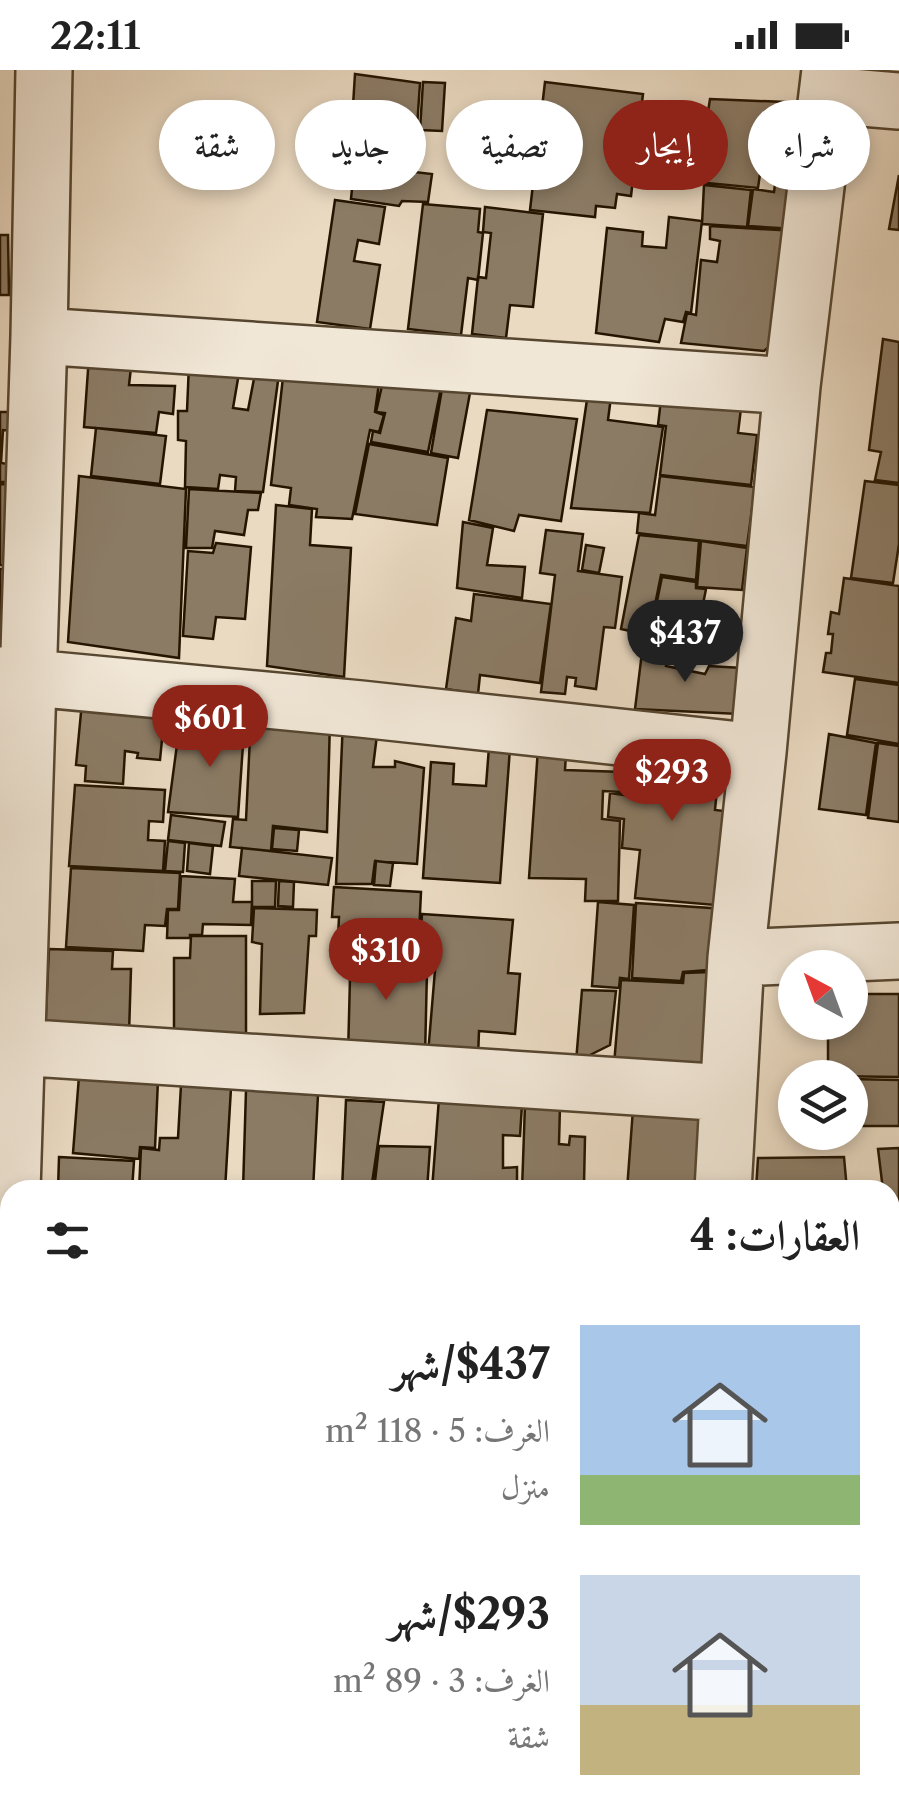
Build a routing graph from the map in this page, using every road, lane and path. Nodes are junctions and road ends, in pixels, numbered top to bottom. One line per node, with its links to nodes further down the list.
1 (44, 70): 4 (street)
2 (828, 82): 3 (street); 5 (street)
3 (899, 101)
4 (39, 336): 5 (street); 6 (street)
5 (792, 386): 7 (street)
6 (14, 675): 7 (street); 10 (street)
7 (758, 752): 9 (street)
8 (899, 952): 9 (street)
9 (736, 958): 11 (street)
10 (16, 1047): 11 (street); 12 (street)
11 (728, 1093): 13 (street)
12 (12, 1180)
13 (724, 1180)

